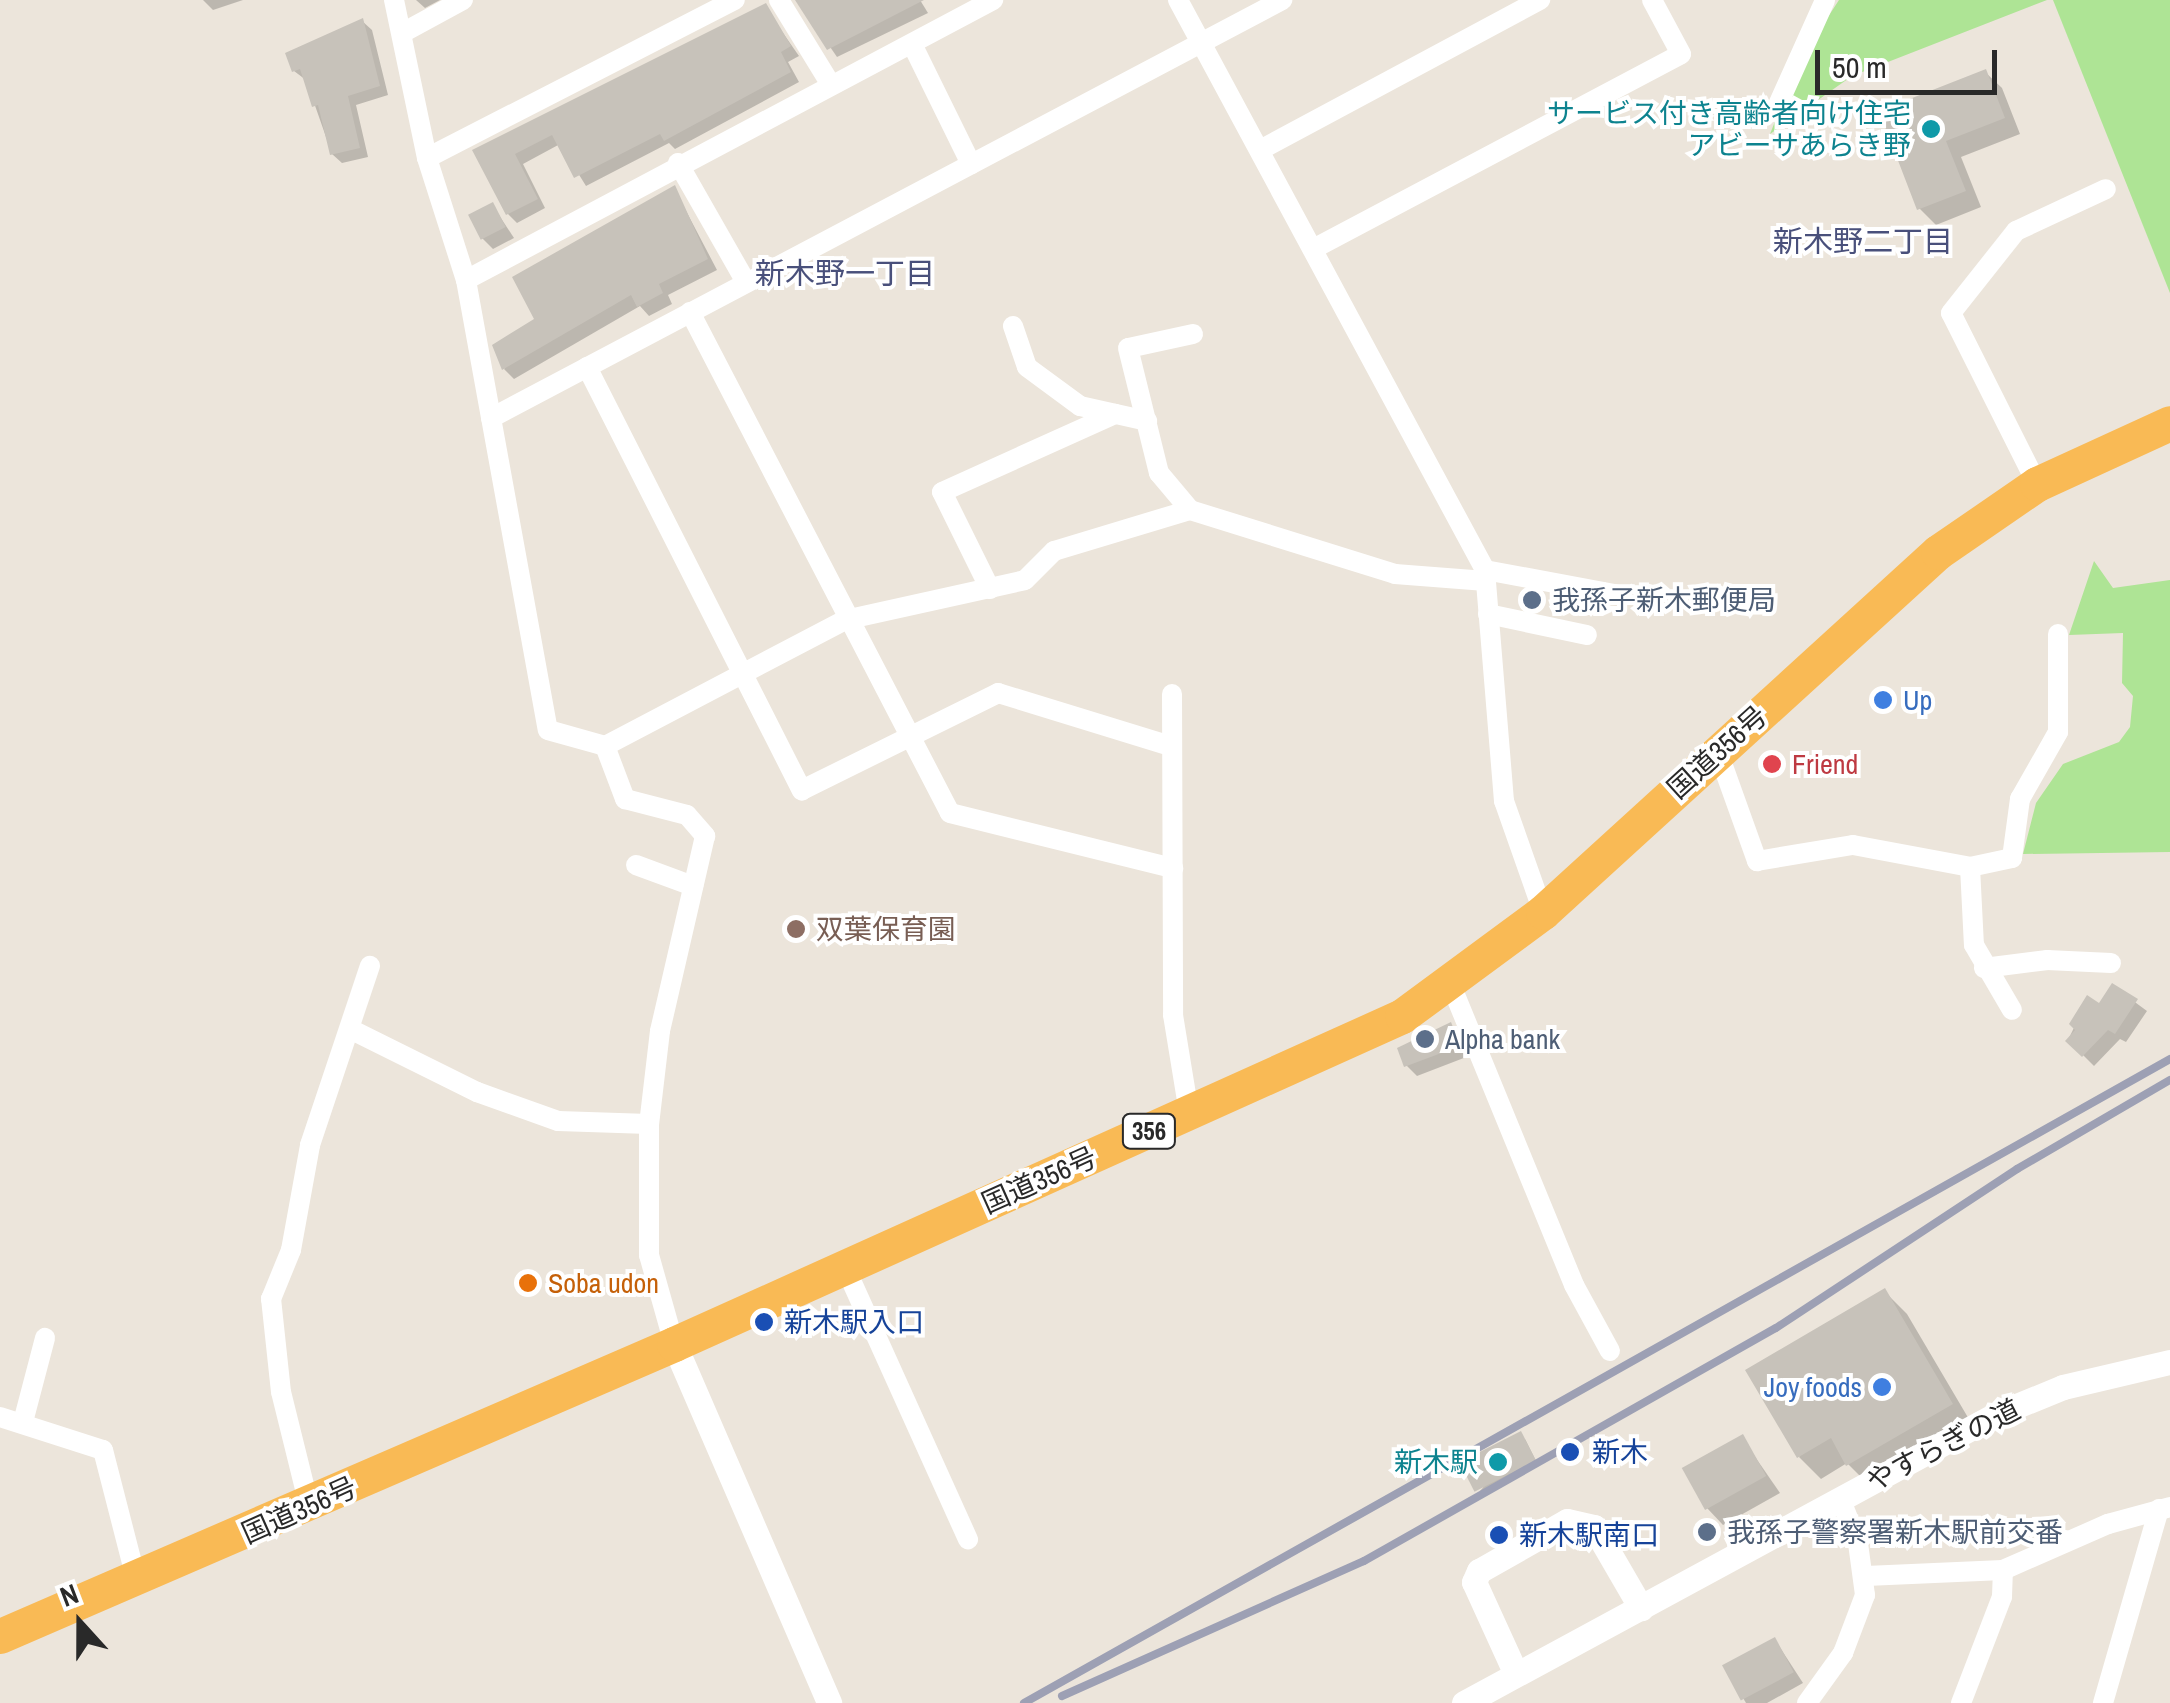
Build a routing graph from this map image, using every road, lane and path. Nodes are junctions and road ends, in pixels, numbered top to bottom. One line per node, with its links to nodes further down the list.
1 (394, 0): 11 (street)
2 (463, 0): 11 (street)
3 (736, 0): 17 (street)
4 (779, 0): 14 (street)
5 (994, 0): 13 (street)
6 (1178, 0): 12 (street)
7 (1282, 0): 12 (street)
8 (1540, 0): 16 (street)
9 (1652, 0): 21 (street)
10 (1825, 0): 15 (street)
11 (404, 32): 17 (street)
12 (1202, 43): 16 (street); 19 (street)
13 (912, 44): 14 (street); 19 (street)
14 (831, 84): 18 (street)
15 (1778, 106)
16 (1260, 150): 21 (street)
17 (427, 158): 22 (street)
18 (678, 164): 22 (street); 23 (street)
19 (971, 164): 23 (street)
20 (2106, 189): 32 (street)
21 (1313, 250): 34 (street)
22 (466, 280): 29 (street)
23 (746, 282): 24 (street)
24 (690, 312): 27 (street); 38 (street)
25 (1013, 326): 28 (street)
26 (1193, 334): 30 (street)
27 (587, 366): 29 (street); 41 (street)
28 (1115, 414): 30 (street); 35 (street)
29 (491, 418): 44 (street)
30 (1147, 421): 33 (street)
31 (2170, 423): 32 (highway, 国道356号 / 356)
32 (2037, 484): 46 (highway, 国道356号 / 356)
33 (1190, 510): 34 (street); 35 (street)
34 (1485, 575): 36 (street); 37 (street)
35 (990, 588): 38 (street)
36 (1620, 595)
37 (1488, 614): 40 (street); 51 (street)
38 (845, 620): 41 (street); 43 (street)
39 (2058, 634): 48 (street)
40 (1587, 636)
41 (742, 677): 43 (street); 44 (street)
42 (1172, 694): 45 (street)
43 (907, 732): 45 (street); 49 (street)
44 (605, 746): 50 (street)
45 (1170, 746): 49 (street)
46 (1718, 752): 48 (street); 51 (highway, 国道356号 / 356)
47 (636, 866): 50 (street)
48 (1970, 867): 54 (street)
49 (1173, 868): 58 (street)
50 (694, 886): 59 (street)
51 (1543, 912): 55 (highway, 国道356号 / 356)
52 (2111, 963): 54 (street)
53 (370, 966): 57 (street)
54 (1984, 968): 56 (street)
55 (1451, 985): 58 (highway, 国道356号 / 356); 63 (street)
56 (2012, 1010)
57 (352, 1030): 59 (street); 68 (street)
58 (1189, 1114): 60 (highway, 国道356号 / 356)
59 (649, 1124): 62 (street)
60 (845, 1266): 62 (highway, 国道356号 / 356); 70 (street)
61 (45, 1338): 66 (street)
62 (674, 1344): 68 (highway, 国道356号 / 356); 77 (street)
63 (1610, 1350)
64 (2170, 1362): 67 (street, やすらぎの道)
65 (0, 1417): 66 (street)
66 (23, 1422): 73 (street)
67 (1840, 1498): 72 (street); 74 (street, やすらぎの道)
68 (309, 1505): 73 (highway, 国道356号 / 356)
69 (2165, 1508): 71 (street); 81 (street)
70 (968, 1539)
71 (2003, 1570): 72 (street); 80 (street)
72 (1866, 1576): 79 (street)
73 (137, 1582): 75 (highway, 国道356号 / 356)
74 (1641, 1608): 76 (street, やすらぎの道); 76 (street)
75 (0, 1636)
76 (1516, 1674): 78 (street, やすらぎの道)
77 (829, 1703)
78 (1464, 1703)
79 (1808, 1703)
80 (1961, 1703)
81 (2103, 1703)

